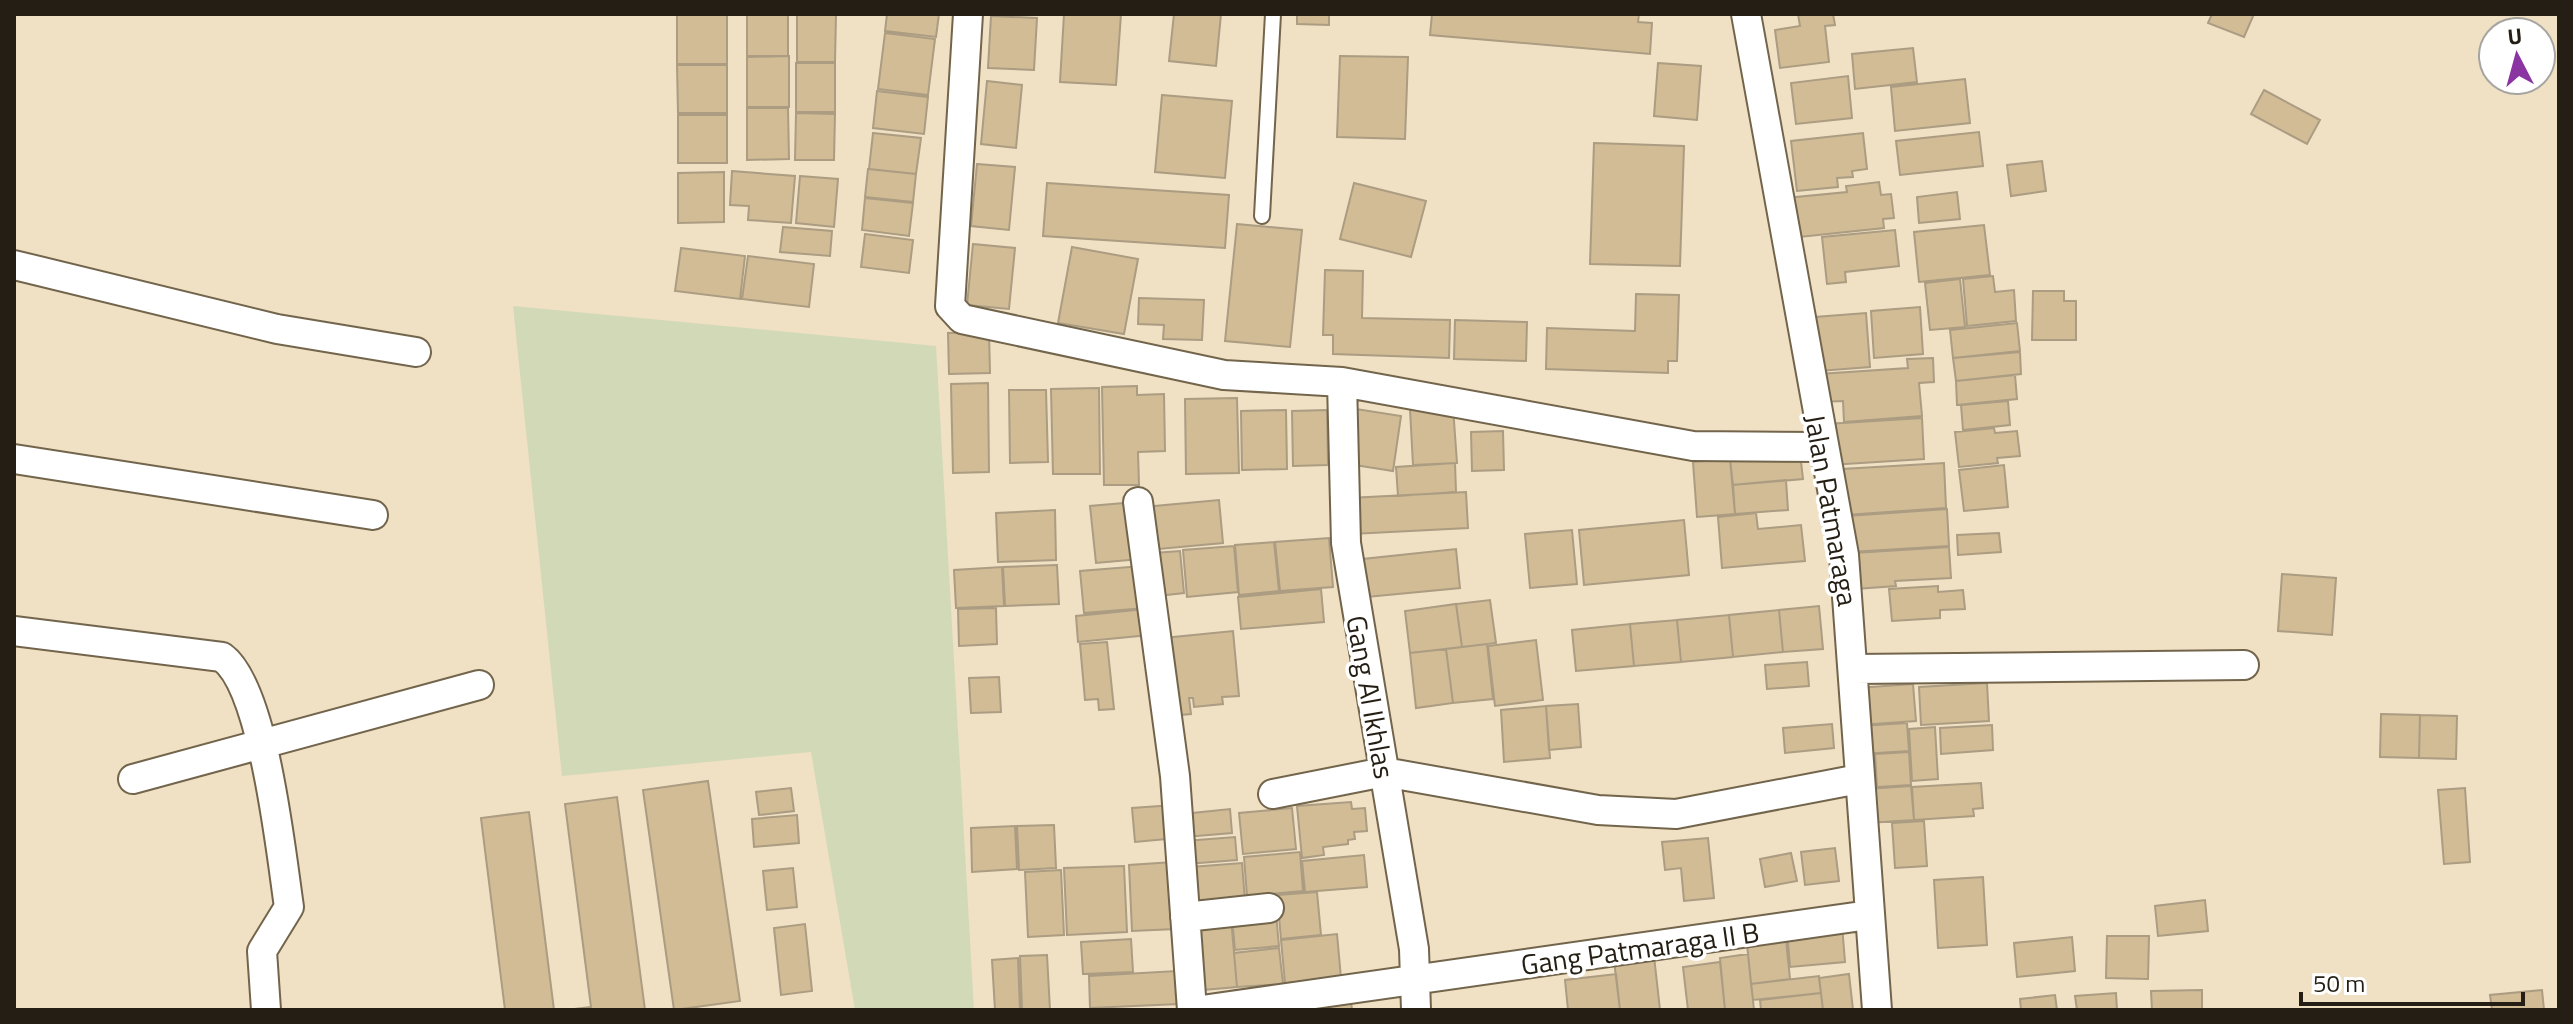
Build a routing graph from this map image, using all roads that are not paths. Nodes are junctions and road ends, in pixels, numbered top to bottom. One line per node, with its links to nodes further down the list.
1 (968, 14): 7 (street)
2 (1273, 14): 4 (lane)
3 (1746, 14): 8 (street, Jalan Patmaraga)
4 (1262, 216)
5 (14, 265): 6 (street)
6 (416, 352)
7 (1342, 382): 8 (street); 17 (street, Gang Al Ikhlas)
8 (1822, 447): 14 (street, Jalan Patmaraga)
9 (14, 459): 11 (street)
10 (1138, 502): 23 (street)
11 (373, 515)
12 (14, 631): 16 (street)
13 (2244, 665): 14 (street)
14 (1854, 669): 19 (street, Jalan Patmaraga)
15 (479, 685): 16 (street)
16 (263, 744): 18 (street); 25 (street)
17 (1384, 772): 19 (street); 20 (street); 24 (street, Gang Al Ikhlas)
18 (133, 779)
19 (1859, 779): 22 (street, Jalan Patmaraga)
20 (1273, 794)
21 (1269, 908): 23 (street)
22 (1869, 915): 24 (street, Gang Patmaraga II B); 29 (street, Jalan Patmaraga)
23 (1185, 917): 26 (street)
24 (1412, 981): 27 (street, Gang Patmaraga II B); 28 (street, Gang Al Ikhlas)
25 (266, 1010)
26 (1192, 1010)
27 (1202, 1010)
28 (1416, 1010)
29 (1877, 1010)

